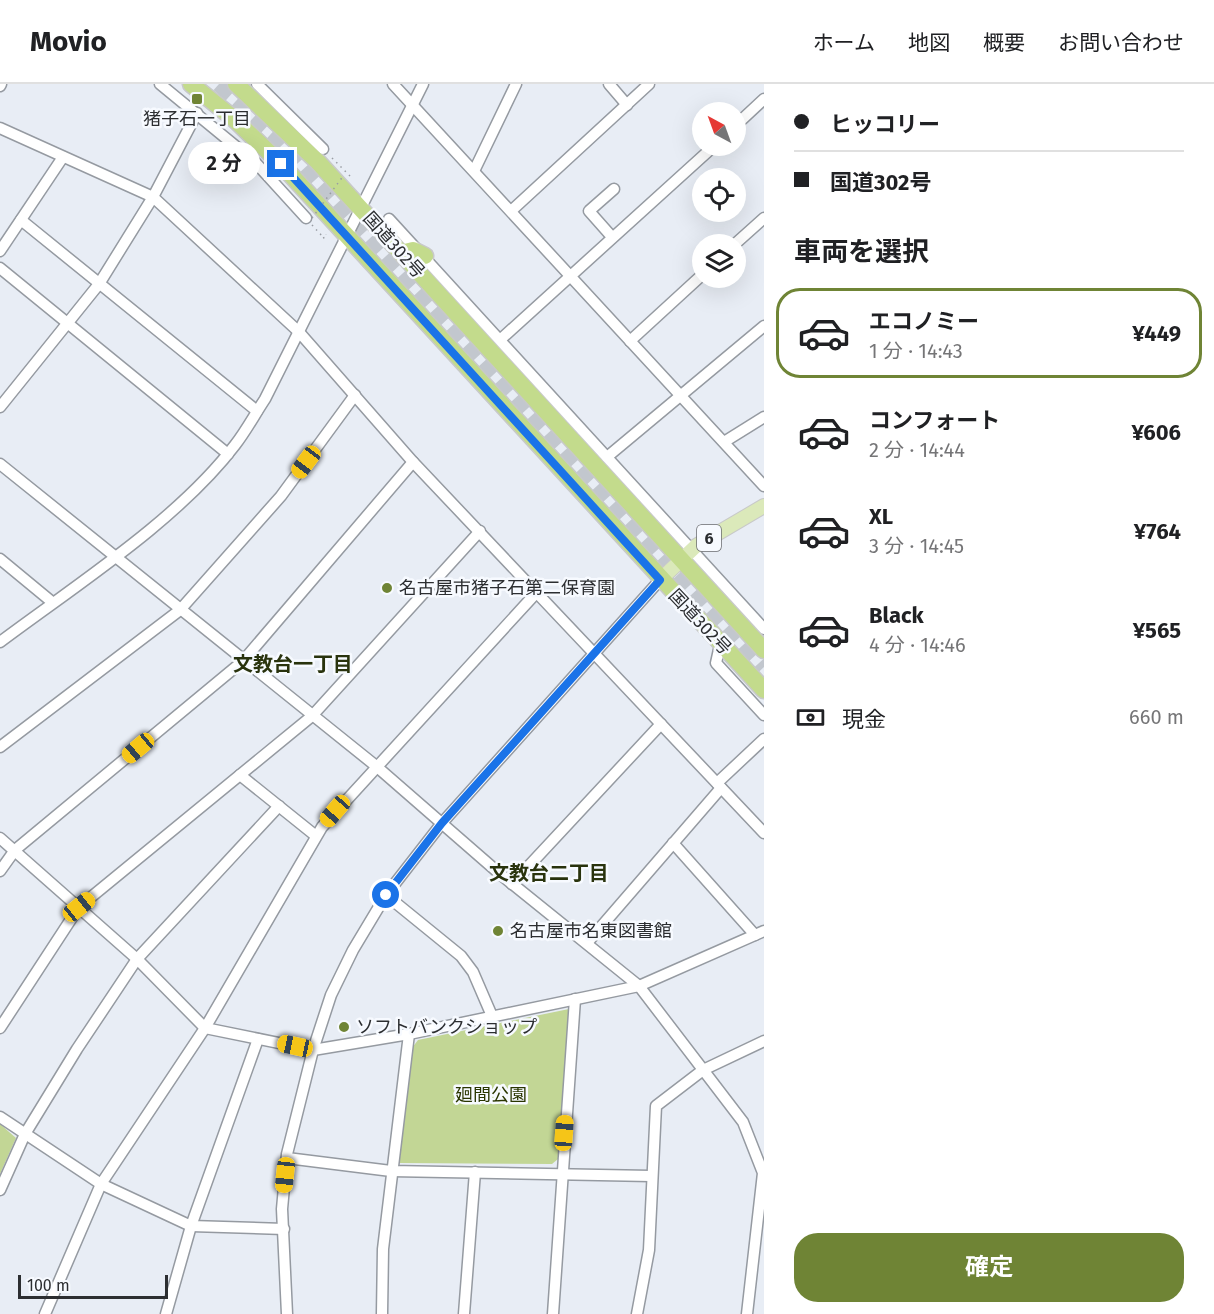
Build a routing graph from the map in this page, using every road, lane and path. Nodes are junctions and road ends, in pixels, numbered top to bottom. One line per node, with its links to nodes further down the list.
1 (160, 84): 14 (street)
2 (191, 84): 22 (highway, 国道302号)
3 (236, 84): 17 (highway, 国道302号)
4 (257, 84): 13 (street)
5 (393, 84): 11 (street)
6 (423, 84): 11 (street)
7 (516, 84): 24 (street)
8 (609, 84): 12 (street)
9 (649, 84): 12 (street)
10 (764, 99): 15 (street)
11 (414, 104): 24 (street); 29 (street)
12 (627, 105): 30 (street)
13 (286, 110): 17 (highway); 18 (street)
14 (197, 113): 23 (street); 28 (street)
15 (746, 116)
16 (0, 128): 20 (street)
17 (286, 129): 29 (highway, 国道302号)
18 (323, 149)
19 (703, 156): 37 (street)
20 (63, 157): 28 (street); 34 (street)
21 (335, 159): 26 (path)
22 (281, 164): 23 (street); 36 (highway, 国道302号)
23 (260, 168): 31 (street)
24 (474, 171): 30 (street)
25 (344, 175): 31 (path, bridge)
26 (350, 176)
27 (614, 189): 37 (street)
28 (153, 197): 44 (street); 47 (street)
29 (360, 207): 36 (street); 39 (highway, 国道302号)
30 (511, 211): 42 (street)
31 (306, 218)
32 (764, 218): 35 (street)
33 (389, 219): 40 (street)
34 (21, 220): 38 (street); 44 (street)
35 (746, 234)
36 (345, 236): 47 (street); 67 (highway, 国道302号)
37 (612, 237): 42 (street)
38 (0, 251)
39 (401, 254): 40 (highway); 60 (highway, 国道302号)
40 (425, 256): 48 (street)
41 (0, 268): 45 (street)
42 (569, 275): 48 (street); 49 (street)
43 (692, 283): 49 (street)
44 (99, 284): 45 (street); 53 (street)
45 (69, 324): 52 (street); 56 (street)
46 (764, 326): 51 (street)
47 (299, 332): 50 (street); 53 (street)
48 (501, 339): 57 (street)
49 (630, 340): 51 (street)
50 (355, 395): 58 (street); 72 (street)
51 (679, 395): 55 (street); 57 (street)
52 (0, 407)
53 (257, 411): 56 (street)
54 (764, 417): 55 (street)
55 (724, 442): 61 (street)
56 (228, 454): 65 (street)
57 (609, 459): 60 (highway); 64 (street)
58 (413, 462): 63 (street); 78 (street)
59 (0, 464): 65 (street)
60 (607, 479): 64 (highway, 国道302号)
61 (764, 486)
62 (764, 506): 64 (main road, 6)
63 (480, 531): 68 (street); 81 (street)
64 (686, 555): 67 (main road, 6); 70 (highway, 国道302号); 71 (street)
65 (113, 556): 69 (street); 72 (street)
66 (0, 559): 69 (street)
67 (660, 580): 75 (highway, 国道302号); 77 (street)
68 (537, 592): 77 (street); 85 (street)
69 (52, 602): 74 (street)
70 (721, 604): 71 (highway); 76 (highway, 国道302号)
71 (744, 608): 73 (street)
72 (180, 610): 78 (street); 84 (street)
73 (764, 629)
74 (0, 642)
75 (720, 645): 79 (highway, 国道302号); 80 (street)
76 (764, 650)
77 (592, 653): 82 (street); 89 (street)
78 (243, 661): 81 (street); 94 (street)
79 (764, 690)
80 (764, 715)
81 (312, 716): 85 (street); 86 (street)
82 (660, 724): 87 (street); 96 (street)
83 (764, 739): 87 (street)
84 (0, 747)
85 (376, 766): 89 (street); 91 (street)
86 (240, 775): 88 (street); 98 (street)
87 (719, 785): 90 (street); 93 (street)
88 (279, 806): 91 (street); 101 (street)
89 (442, 823): 96 (street); 97 (street)
90 (764, 833)
91 (316, 836): 106 (street)
92 (0, 838): 94 (street)
93 (673, 843): 99 (street); 100 (street)
94 (15, 850): 95 (street); 98 (street)
95 (0, 871)
96 (512, 884): 100 (street)
97 (386, 895): 104 (street); 110 (street)
98 (79, 907): 101 (street); 105 (street)
99 (759, 933): 102 (street)
100 (587, 943): 102 (street)
101 (137, 959): 106 (street); 113 (street)
102 (639, 986): 103 (street); 111 (street)
103 (575, 999): 104 (street); 118 (street)
104 (492, 1016): 107 (street)
105 (0, 1028)
106 (205, 1028): 108 (street); 120 (street)
107 (409, 1034): 110 (street); 116 (street)
108 (258, 1039): 110 (street); 122 (street)
109 (764, 1041): 111 (street)
110 (313, 1050): 114 (street)
111 (703, 1070): 115 (street); 119 (street)
112 (0, 1117): 113 (street)
113 (25, 1134): 120 (street); 121 (street)
114 (287, 1158): 116 (street); 123 (street)
115 (762, 1165): 124 (street)
116 (391, 1171): 117 (street); 128 (street)
117 (475, 1172): 118 (street); 129 (street)
118 (560, 1173): 119 (street); 130 (street)
119 (651, 1176): 131 (street)
120 (101, 1184): 122 (street); 125 (street)
121 (0, 1190)
122 (191, 1226): 123 (street); 126 (street)
123 (284, 1229): 127 (street)
124 (760, 1248): 132 (street)
125 (45, 1314)
126 (166, 1314)
127 (287, 1314)
128 (382, 1314)
129 (464, 1314)
130 (553, 1314)
131 (637, 1314)
132 (745, 1314)

